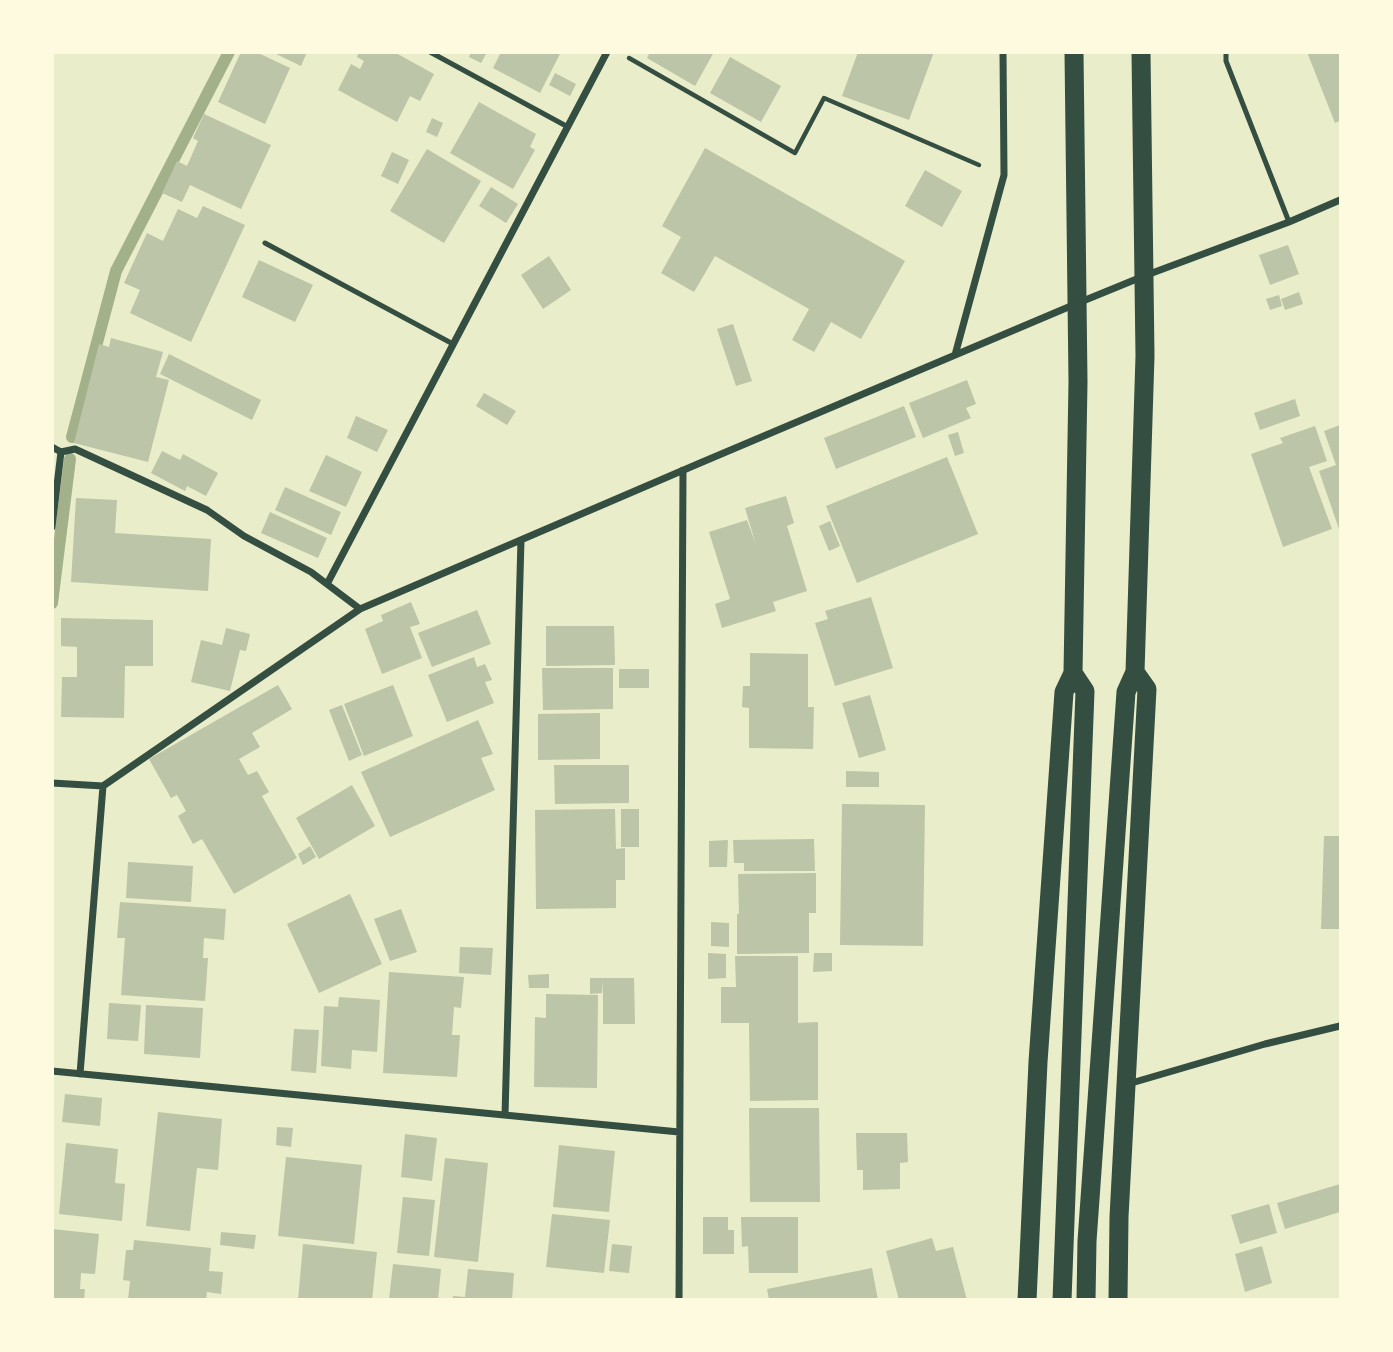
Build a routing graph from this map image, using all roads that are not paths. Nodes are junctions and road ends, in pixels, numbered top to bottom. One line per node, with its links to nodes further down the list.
1 (430, 52): 7 (lane)
2 (607, 52): 7 (street)
3 (1003, 52): 14 (street)
4 (1074, 52): 12 (highway)
5 (1141, 52): 11 (highway)
6 (1226, 52): 9 (lane)
7 (568, 127): 13 (street)
8 (1340, 200): 9 (street)
9 (1289, 222): 11 (street)
10 (265, 243): 13 (lane)
11 (1144, 276): 12 (street); 22 (highway)
12 (1078, 303): 14 (street); 23 (highway)
13 (453, 344): 20 (street)
14 (955, 355): 17 (street)
15 (52, 447): 16 (street)
16 (61, 452): 18 (street); 20 (street)
17 (683, 470): 19 (street); 31 (street)
18 (52, 527)
19 (521, 540): 21 (street); 30 (street)
20 (327, 584): 21 (street)
21 (360, 609): 25 (street)
22 (1135, 672): 29 (highway); 33 (highway)
23 (1073, 673): 32 (highway); 35 (highway)
24 (52, 783): 25 (street)
25 (103, 786): 28 (street)
26 (1340, 1026): 29 (street)
27 (52, 1071): 28 (street)
28 (80, 1074): 30 (street)
29 (1127, 1084): 36 (highway)
30 (505, 1115): 31 (street)
31 (679, 1132): 34 (street)
32 (1062, 1293)
33 (1086, 1294)
34 (679, 1300)
35 (1027, 1300)
36 (1118, 1300)

